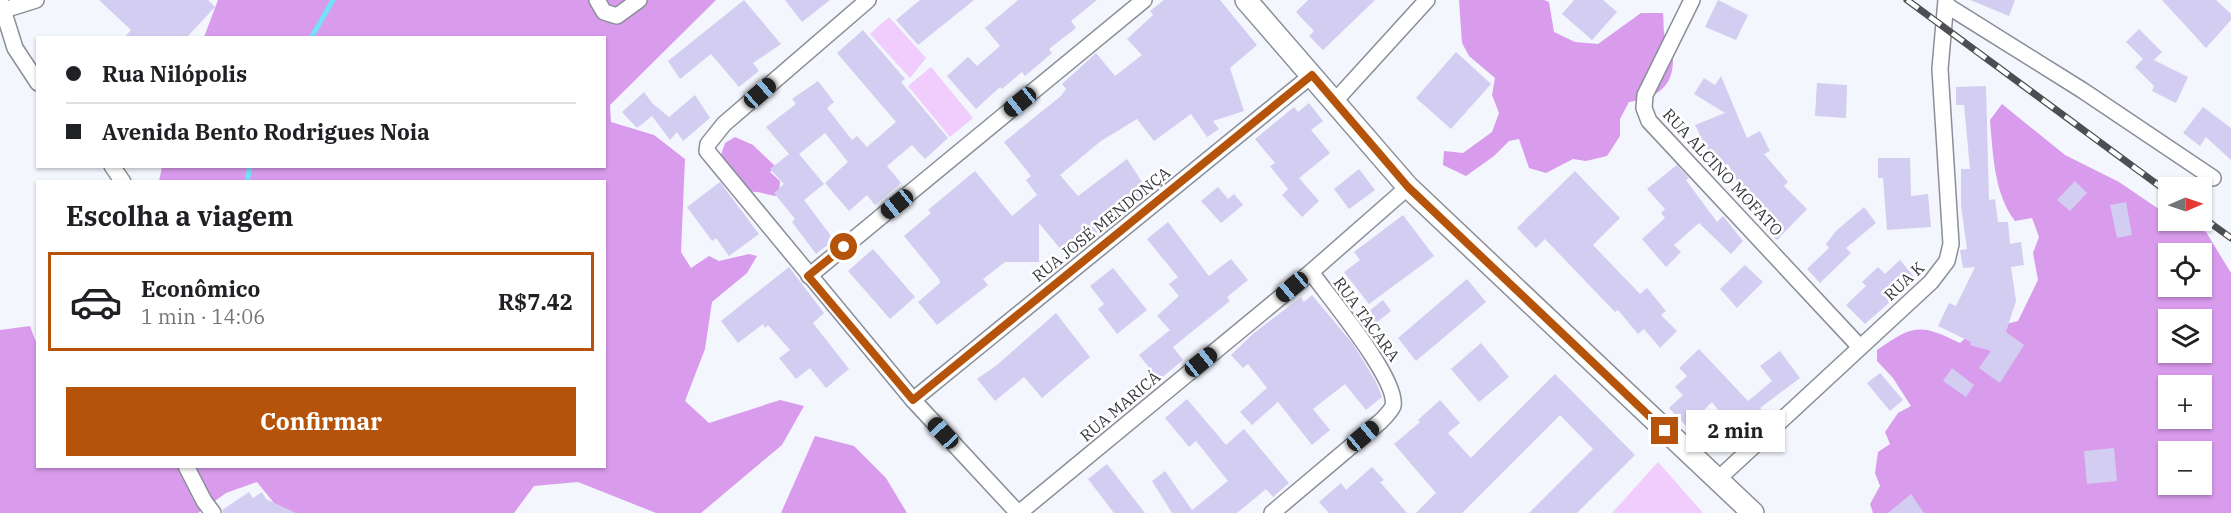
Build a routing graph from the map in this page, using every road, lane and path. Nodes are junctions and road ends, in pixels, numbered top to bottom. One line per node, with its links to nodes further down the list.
1 (36, 0): 10 (street)
2 (597, 0): 3 (street)
3 (639, 0)
4 (868, 0): 17 (street)
5 (1144, 0): 17 (street)
6 (1246, 0): 11 (street)
7 (1427, 0): 13 (street)
8 (1692, 0): 18 (street, RUA ALCINO MOFATO)
9 (1946, 3): 14 (street); 18 (street, RUA K)
10 (2, 5): 12 (street)
11 (1312, 75): 13 (street); 19 (street, RUA JOSÉ MENDONÇA)
12 (36, 80)
13 (1335, 101): 15 (street)
14 (2213, 178)
15 (1408, 187): 16 (street, RUA MARICÁ); 21 (street)
16 (1311, 272): 23 (street, RUA MARICÁ); 24 (street, RUA TACARA)
17 (808, 276): 19 (street)
18 (1859, 346): 21 (street, RUA K)
19 (913, 400): 23 (street)
20 (187, 468): 22 (street)
21 (1717, 480): 25 (street)
22 (213, 513)
23 (1019, 513)
24 (1272, 513)
25 (1753, 513)

